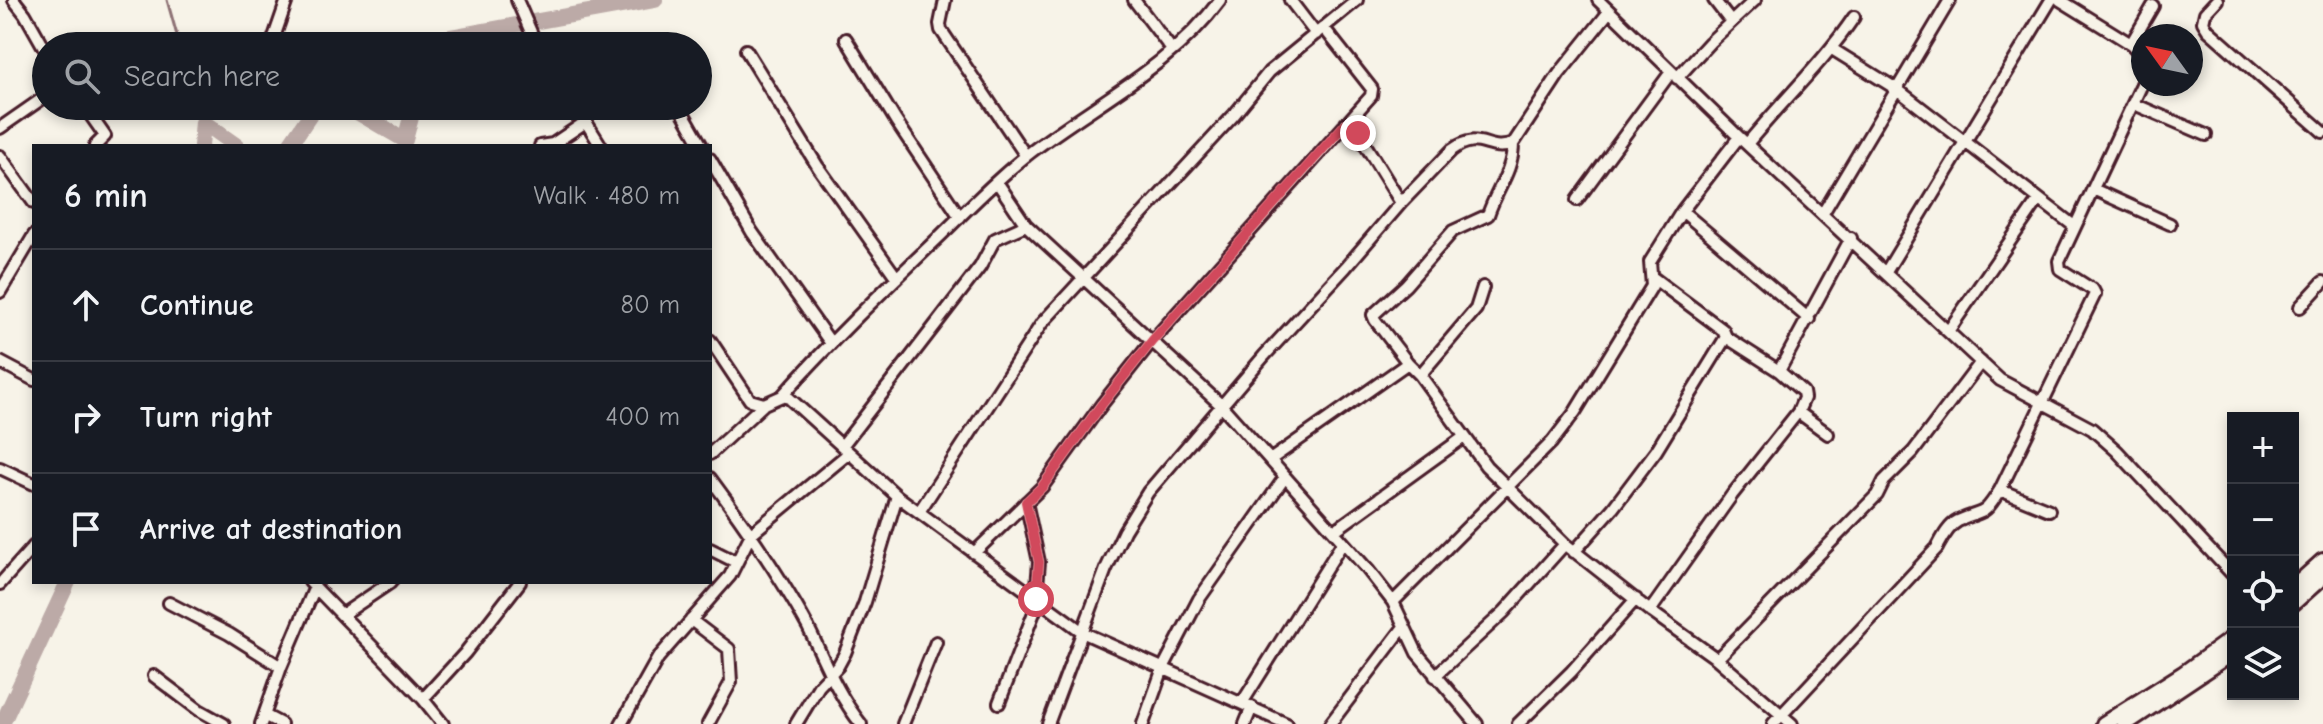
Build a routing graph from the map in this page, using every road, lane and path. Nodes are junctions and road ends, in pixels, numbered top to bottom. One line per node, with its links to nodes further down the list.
1 (14, 0): 22 (street)
2 (287, 0): 23 (street)
3 (517, 0): 24 (street)
4 (945, 0): 49 (street)
5 (1134, 0): 29 (street)
6 (1220, 0): 29 (street)
7 (1290, 0): 21 (street)
8 (1357, 0): 21 (street)
9 (1598, 0): 17 (street)
10 (1714, 0): 19 (street)
11 (1755, 0): 19 (street)
12 (1950, 0): 31 (street)
13 (2051, 0): 43 (street)
14 (2060, 0): 26 (street)
15 (2217, 0): 40 (street)
16 (2153, 6): 20 (street)
17 (1608, 13): 30 (street); 48 (street)
18 (1854, 17): 27 (street)
19 (1731, 22): 30 (street)
20 (2143, 24)
21 (1320, 31): 38 (street); 70 (street)
22 (35, 32)
23 (276, 32)
24 (531, 32)
25 (846, 39): 60 (street)
26 (2131, 44)
27 (1832, 49): 31 (street); 42 (street)
28 (746, 50): 69 (street)
29 (1172, 50): 49 (street)
30 (1674, 75): 42 (street); 56 (street)
31 (1898, 90): 43 (street); 59 (street)
32 (2137, 96): 33 (street)
33 (2134, 104): 41 (street); 53 (street)
34 (32, 106): 39 (street)
35 (94, 120): 44 (street)
36 (687, 120): 47 (street)
37 (587, 121): 45 (street); 46 (street)
38 (1346, 123): 57 (street); 78 (street)
39 (0, 128)
40 (2323, 132)
41 (2206, 135)
42 (1743, 141): 58 (street); 59 (street)
43 (1966, 142): 54 (street); 66 (street)
44 (97, 144)
45 (553, 144)
46 (600, 144)
47 (701, 144)
48 (1513, 144): 57 (street); 83 (street)
49 (1026, 156): 52 (street)
50 (1, 158): 55 (street)
51 (712, 162): 79 (street)
52 (997, 182): 60 (street); 62 (street)
53 (2093, 189): 61 (street); 63 (street)
54 (2039, 199): 63 (street); 76 (street)
55 (32, 200)
56 (1577, 200)
57 (1401, 203): 90 (street)
58 (1682, 211): 68 (street); 75 (street)
59 (1823, 213): 65 (street)
60 (960, 217): 69 (street)
61 (2170, 224)
62 (1026, 225): 70 (street); 94 (street)
63 (2074, 226): 88 (street)
64 (32, 238): 67 (street)
65 (1851, 238): 66 (street); 75 (street)
66 (1886, 272): 76 (street)
67 (4, 274): 73 (street)
68 (1652, 277): 77 (street); 101 (street)
69 (897, 278): 79 (street)
70 (1083, 279): 78 (street); 106 (street)
71 (2323, 282): 74 (street)
72 (1483, 287): 85 (street)
73 (0, 292)
74 (2300, 307)
75 (1809, 319): 84 (street)
76 (1949, 330): 82 (street)
77 (1726, 337): 84 (street); 113 (street)
78 (1152, 341): 90 (street); 104 (street)
79 (830, 342): 87 (street)
80 (712, 343): 89 (street)
81 (0, 362): 86 (street)
82 (1981, 362): 88 (street); 137 (street)
83 (1408, 363): 85 (street); 96 (street)
84 (1779, 371): 91 (street)
85 (1420, 375): 93 (street)
86 (32, 379)
87 (782, 396): 89 (street); 94 (street)
88 (2043, 402): 102 (street); 117 (street)
89 (764, 404): 95 (street)
90 (1222, 406): 96 (street); 133 (street)
91 (1798, 412): 92 (street); 129 (street)
92 (1828, 434)
93 (1464, 437): 101 (street); 107 (street)
94 (846, 450): 103 (street); 108 (street)
95 (712, 452)
96 (1270, 460): 98 (street)
97 (0, 468): 100 (street)
98 (1285, 477): 107 (street); 139 (street)
99 (712, 481): 108 (street)
100 (32, 483)
101 (1508, 487): 110 (street); 127 (street)
102 (2000, 490): 105 (street); 147 (street)
103 (897, 496): 106 (street); 141 (street)
104 (1026, 502): 114 (street); 125 (street)
105 (2049, 510)
106 (919, 512): 114 (street)
107 (1334, 531): 109 (street)
108 (751, 534): 116 (street); 141 (street)
109 (1343, 542): 127 (street); 145 (street)
110 (1565, 544): 113 (street); 142 (street)
111 (32, 548): 119 (street)
112 (712, 550): 116 (street)
113 (1574, 552): 126 (street)
114 (974, 553): 125 (street)
115 (2323, 561): 120 (highway)
116 (736, 562): 131 (street)
117 (2227, 569)
118 (2323, 576): 124 (highway)
119 (1, 581)
120 (2299, 583)
121 (388, 584): 130 (street)
122 (518, 584): 143 (street)
123 (313, 585): 130 (street); 138 (street)
124 (2299, 598)
125 (1036, 599): 133 (street); 144 (street)
126 (1636, 599): 129 (street); 162 (street)
127 (1393, 602): 132 (street)
128 (169, 603): 138 (street)
129 (1650, 611): 137 (street)
130 (342, 615): 143 (street)
131 (691, 620): 151 (street); 152 (street)
132 (1403, 628): 142 (street); 160 (street)
133 (1084, 633): 139 (street); 156 (street)
134 (936, 642): 155 (street)
135 (2227, 642): 164 (highway)
136 (2227, 656): 165 (highway)
137 (1717, 659): 147 (street)
138 (281, 667): 146 (street)
139 (1163, 668): 145 (street); 157 (street)
140 (154, 676): 149 (street)
141 (829, 676): 153 (street); 154 (street)
142 (1435, 676): 161 (street)
143 (423, 699): 148 (street)
144 (999, 703)
145 (1247, 705): 158 (street); 159 (street)
146 (262, 720): 150 (street)
147 (1788, 720): 163 (street)
148 (438, 722)
149 (224, 724)
150 (281, 724)
151 (621, 724)
152 (708, 724)
153 (796, 724)
154 (861, 724)
155 (903, 724)
156 (1048, 724)
157 (1143, 724)
158 (1245, 724)
159 (1287, 724)
160 (1330, 724)
161 (1477, 724)
162 (1518, 724)
163 (1773, 724)
164 (2104, 724)
165 (2125, 724)

